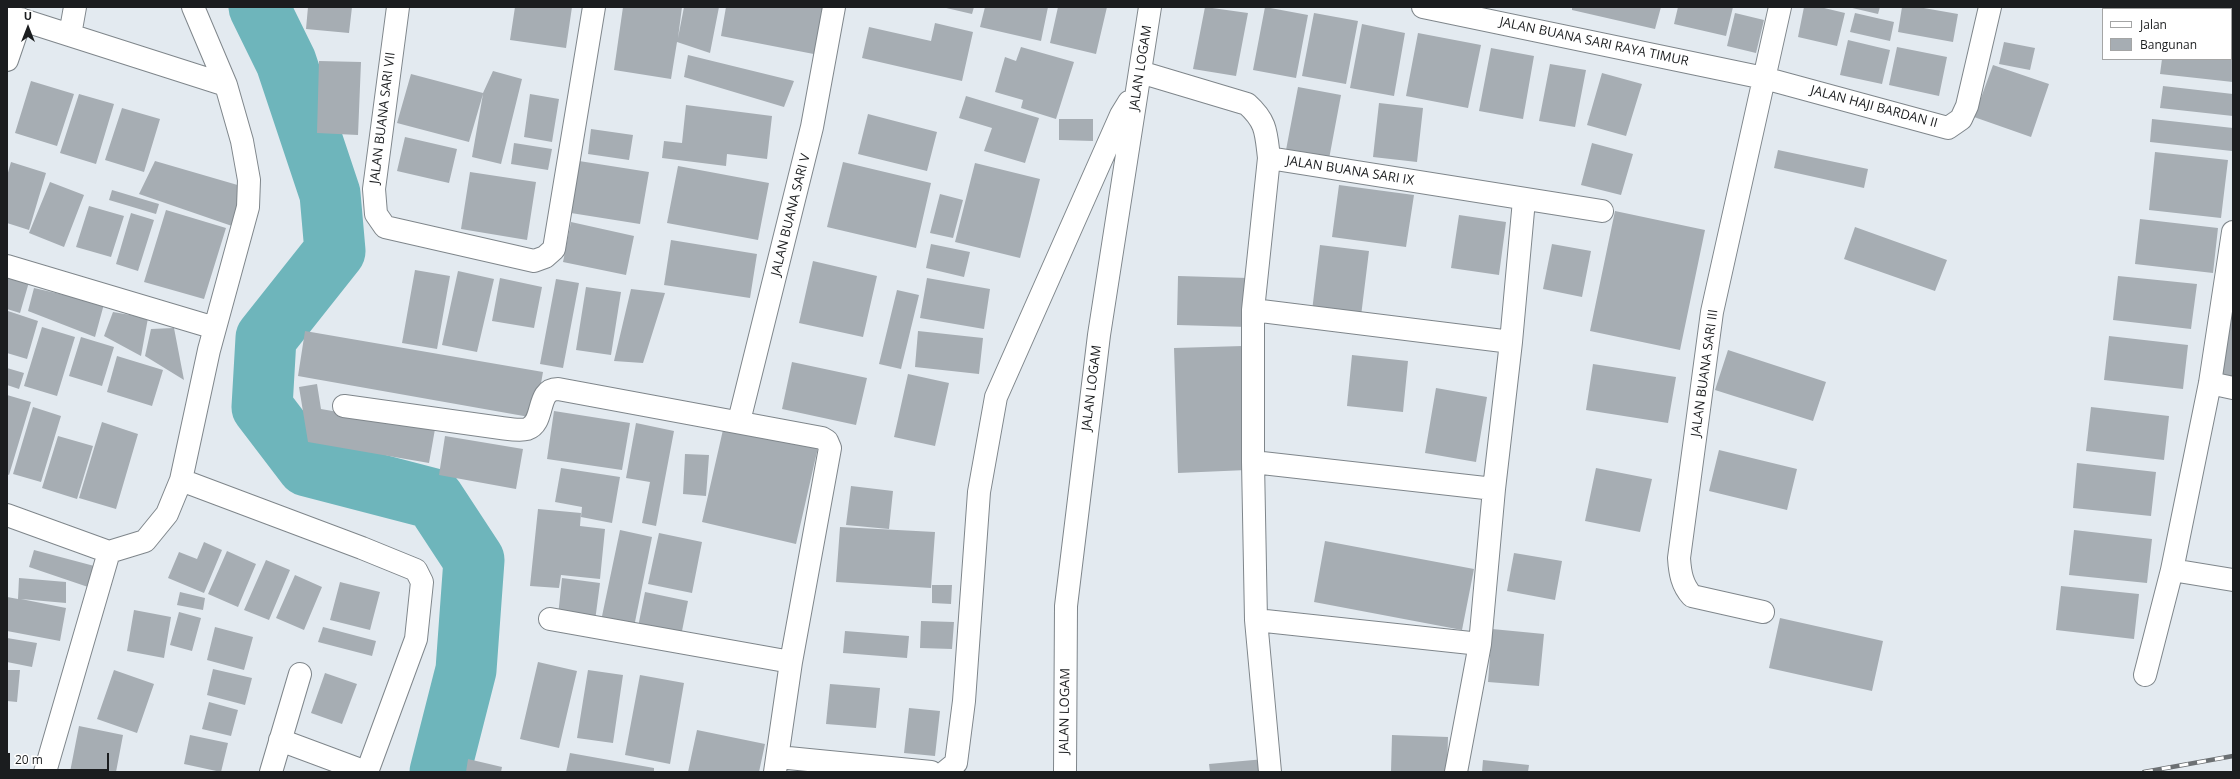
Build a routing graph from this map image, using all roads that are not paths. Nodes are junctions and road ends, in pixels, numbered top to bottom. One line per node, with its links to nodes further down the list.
1 (75, 7): 11 (street)
2 (193, 7): 15 (street)
3 (398, 7): 4 (street, JALAN BUANA SARI VII)
4 (594, 7)
5 (834, 7): 27 (street, JALAN BUANA SARI V)
6 (1150, 7): 14 (street, JALAN LOGAM)
7 (1423, 7): 13 (street, JALAN BUANA SARI RAYA TIMUR)
8 (1780, 7): 13 (street, JALAN BUANA SARI III)
9 (1990, 7): 13 (street, JALAN HAJI BARDAN II)
10 (14, 17): 11 (street); 12 (street)
11 (70, 35): 15 (street)
12 (7, 60)
13 (1764, 78): 35 (street, JALAN BUANA SARI III)
14 (1138, 80): 16 (street, JALAN BUANA SARI IX); 48 (street); 49 (street, JALAN LOGAM)
15 (226, 85): 22 (street)
16 (1268, 158): 17 (street, JALAN BUANA SARI IX); 21 (street)
17 (1524, 200): 18 (street, JALAN BUANA SARI IX); 23 (street)
18 (1602, 211)
19 (2233, 232): 24 (street)
20 (7, 266): 22 (street)
21 (1253, 310): 23 (street); 28 (street)
22 (215, 328): 29 (street)
23 (1511, 342): 30 (street)
24 (2210, 383): 25 (street); 33 (street)
25 (2233, 388)
26 (344, 406): 27 (street)
27 (739, 421): 39 (street)
28 (1253, 462): 30 (street); 37 (street)
29 (181, 480): 32 (street); 46 (street)
30 (1494, 489): 38 (street)
31 (7, 515): 32 (street)
32 (109, 552): 44 (street)
33 (2172, 570): 34 (street); 41 (street)
34 (2233, 580)
35 (1763, 612)
36 (550, 619): 39 (street)
37 (1256, 620): 38 (street); 50 (street)
38 (1480, 644): 51 (street)
39 (791, 662): 43 (street)
40 (300, 674): 42 (street)
41 (2145, 675)
42 (280, 740): 45 (street); 46 (street)
43 (777, 765): 47 (street)
44 (45, 772)
45 (271, 772)
46 (367, 772)
47 (931, 772)
48 (945, 772)
49 (1065, 772)
50 (1270, 772)
51 (1456, 772)

